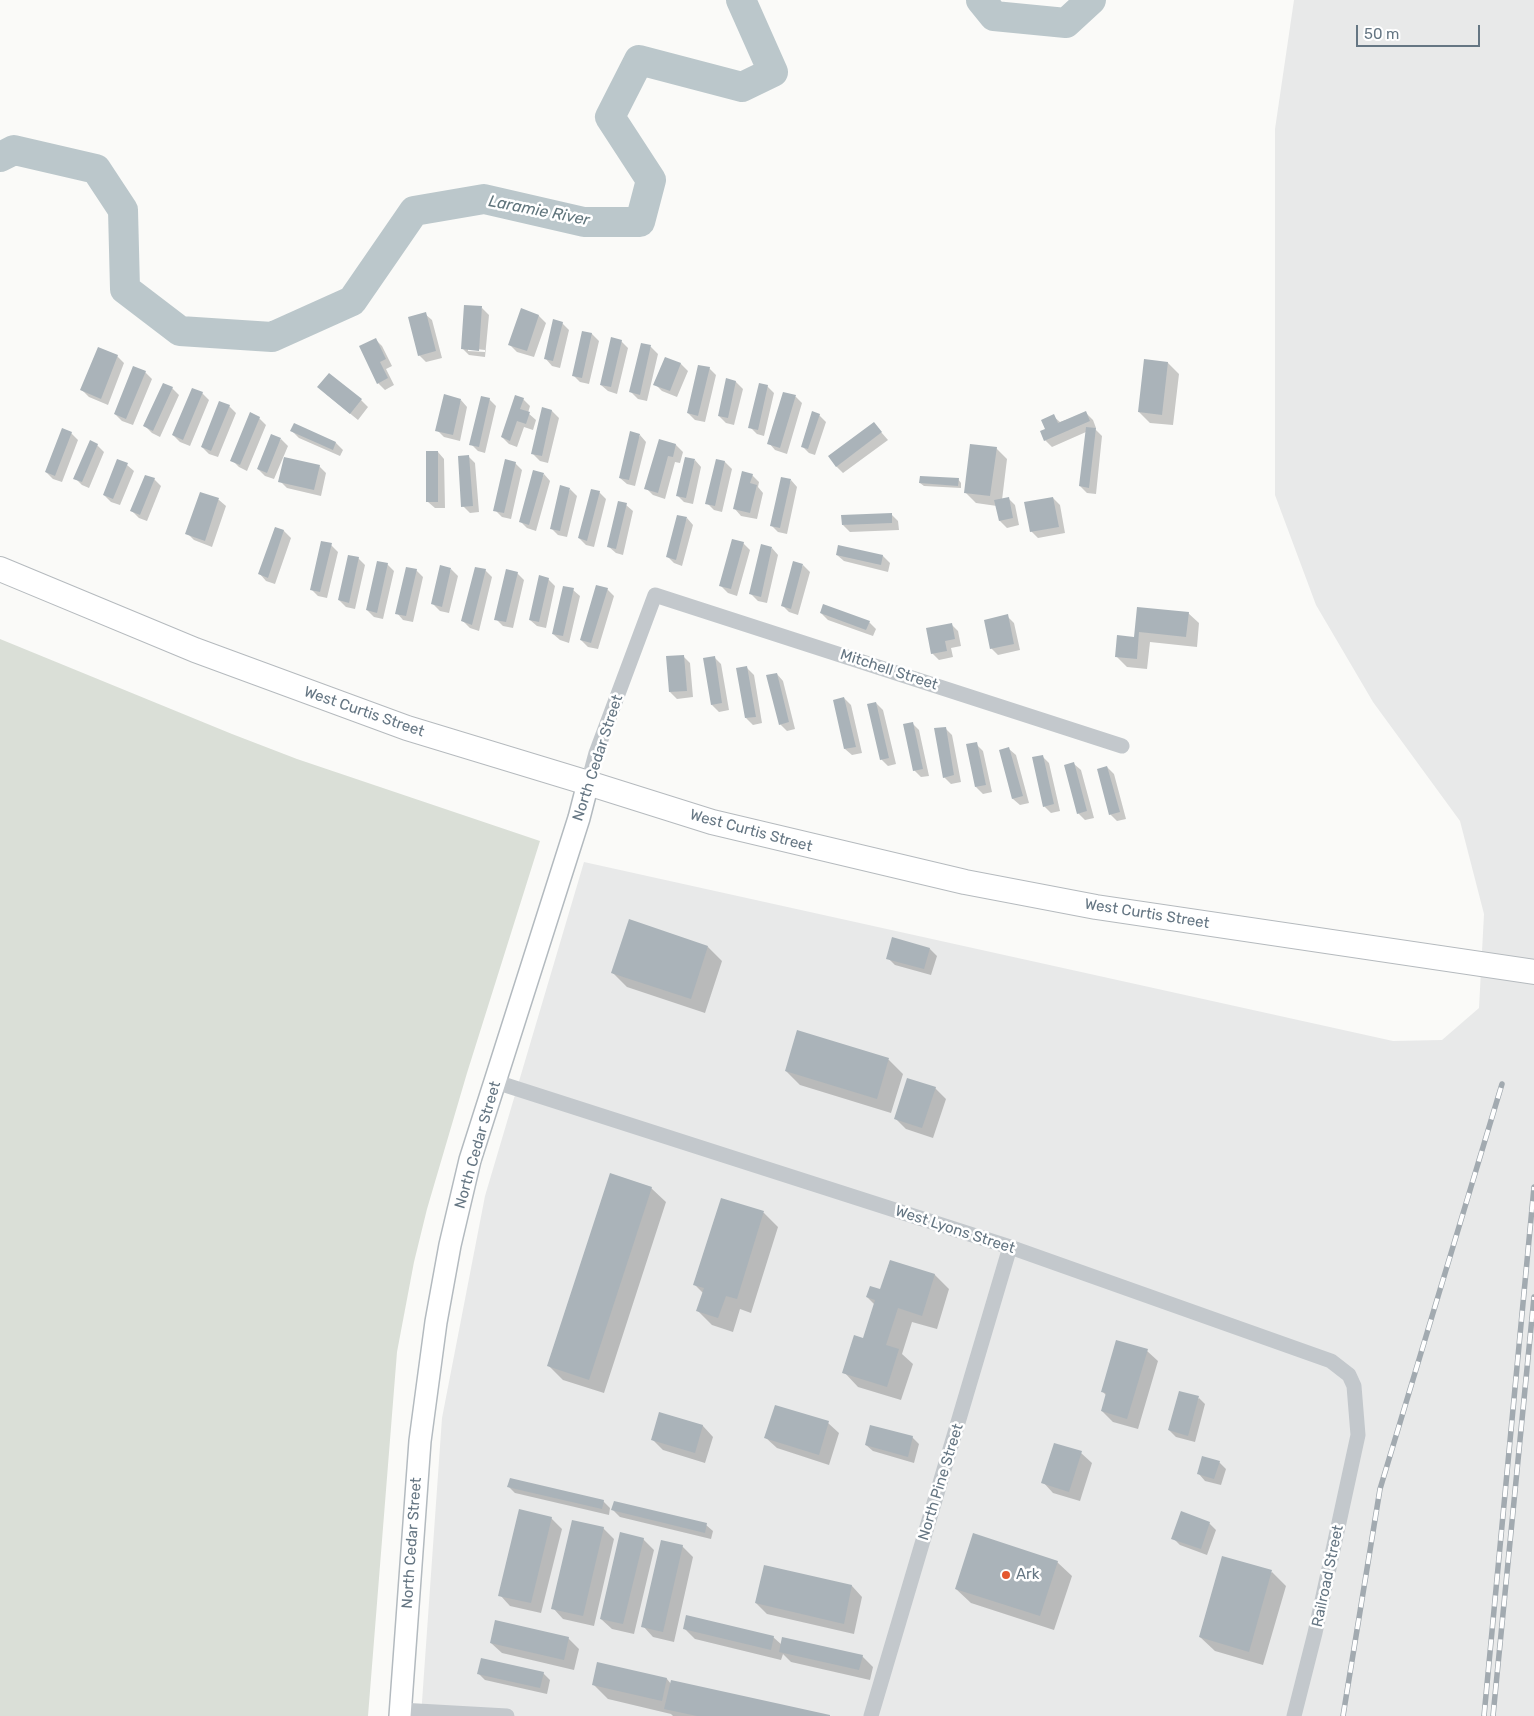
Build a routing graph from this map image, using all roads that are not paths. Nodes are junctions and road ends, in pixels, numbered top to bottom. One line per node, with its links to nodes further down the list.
1 (0, 568): 4 (main road, West Curtis Street)
2 (655, 594): 3 (street, Mitchell Street); 4 (street, North Cedar Street)
3 (1122, 746)
4 (588, 783): 5 (main road, West Curtis Street); 6 (street, North Cedar Street)
5 (1534, 972)
6 (496, 1082): 7 (street, West Lyons Street); 9 (street, North Cedar Street)
7 (1010, 1247): 8 (street, West Lyons Street); 11 (street, North Pine Street)
8 (1358, 1436): 12 (street, Railroad Street)
9 (400, 1713): 10 (street)
10 (507, 1716)
11 (871, 1716)
12 (1294, 1716)

